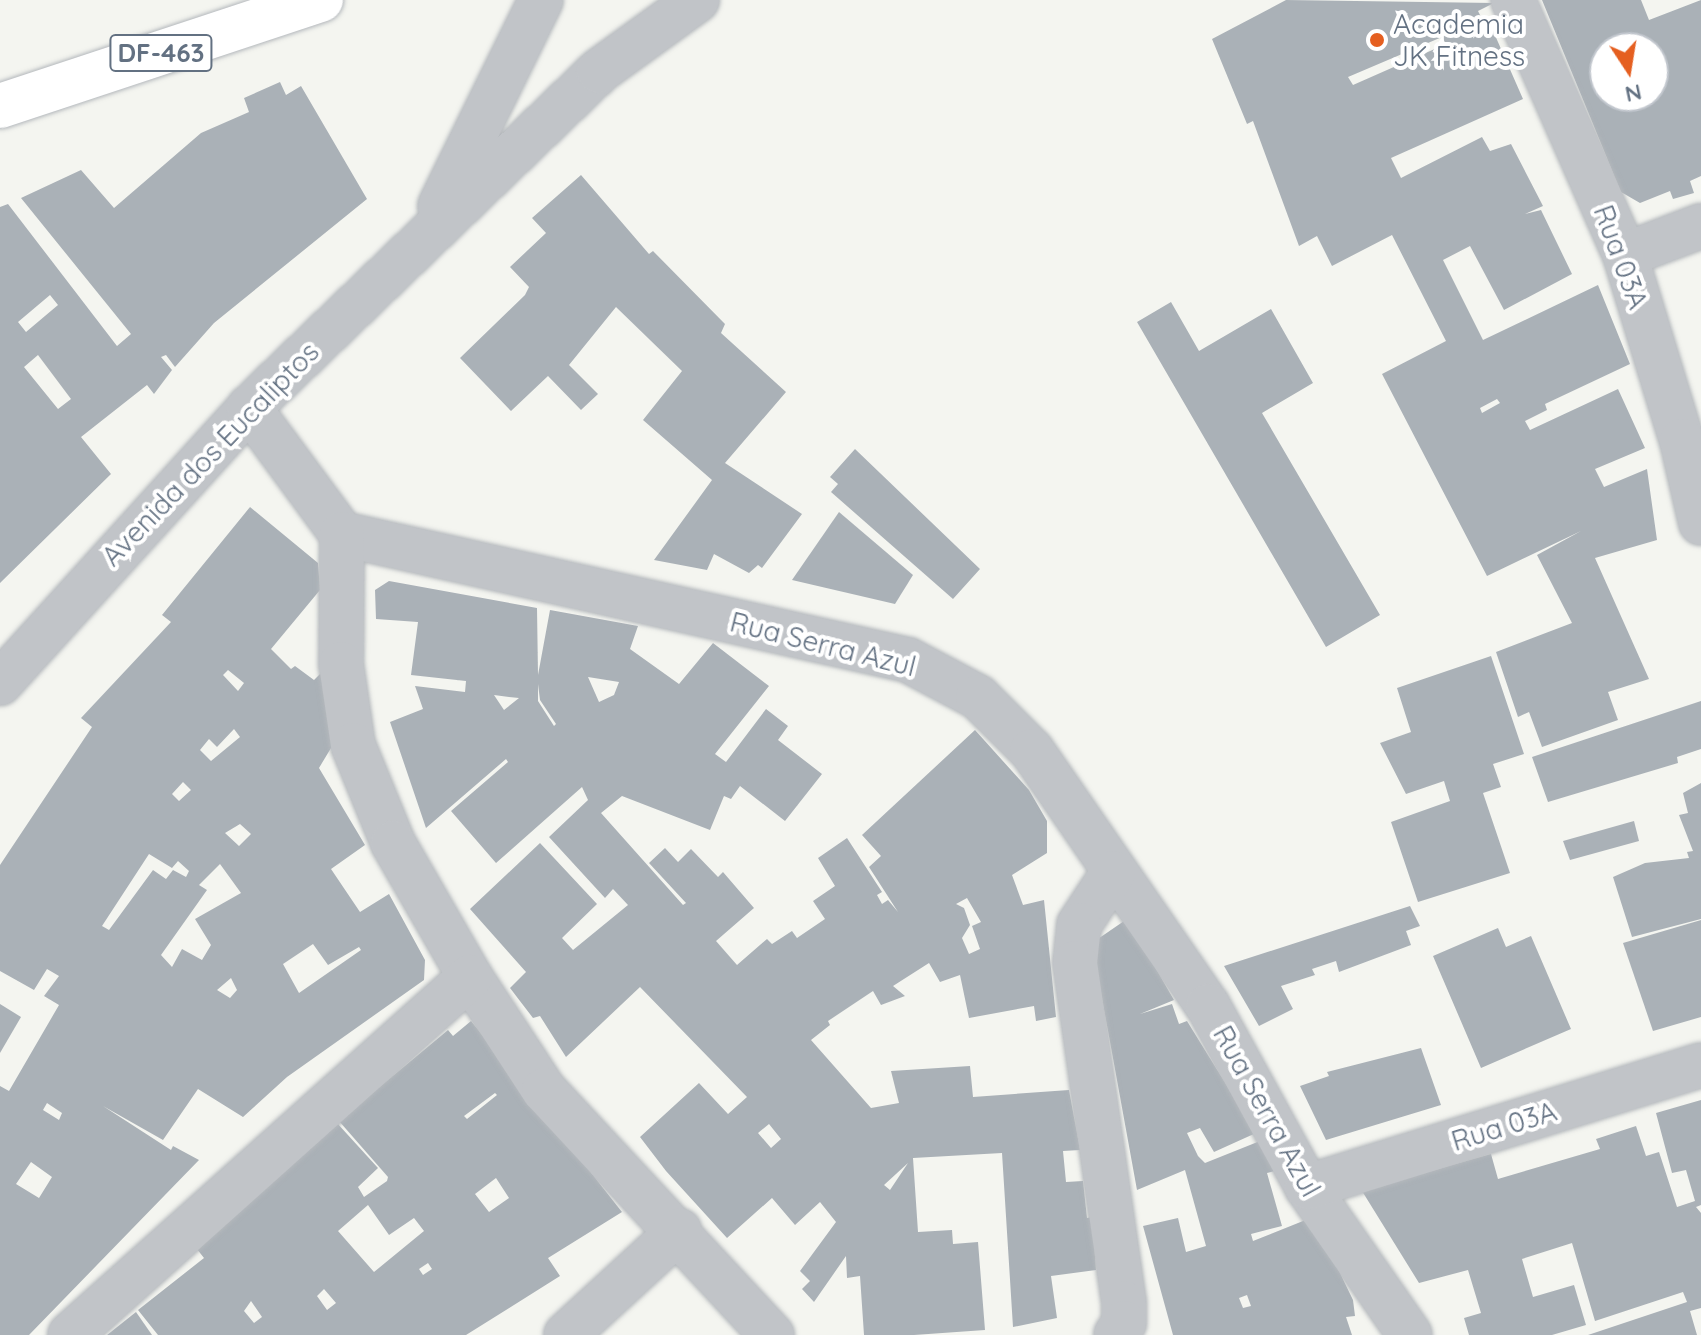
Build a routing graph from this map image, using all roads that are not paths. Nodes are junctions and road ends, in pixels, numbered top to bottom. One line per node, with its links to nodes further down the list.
1 (321, 0): 5 (main road, DF-463)
2 (541, 0): 7 (street)
3 (697, 0): 7 (street, Avenida dos Eucaliptos)
4 (1513, 0): 8 (street, Rua 03A)
5 (0, 106)
6 (1701, 226): 8 (street)
7 (427, 233): 9 (street, Avenida dos Eucaliptos)
8 (1625, 255): 10 (street, Rua 03A)
9 (249, 408): 11 (street); 12 (street, Avenida dos Eucaliptos)
10 (1701, 523)
11 (342, 534): 13 (street, Rua Serra Azul); 14 (street)
12 (0, 683)
13 (1113, 873): 16 (street, Rua Serra Azul); 21 (street)
14 (470, 977): 17 (street); 18 (street)
15 (1701, 1065): 16 (street, Rua 03A)
16 (1307, 1187): 22 (street, Rua Serra Azul)
17 (679, 1231): 19 (street); 20 (street)
18 (70, 1335)
19 (566, 1335)
20 (772, 1335)
21 (1116, 1335)
22 (1410, 1335)

